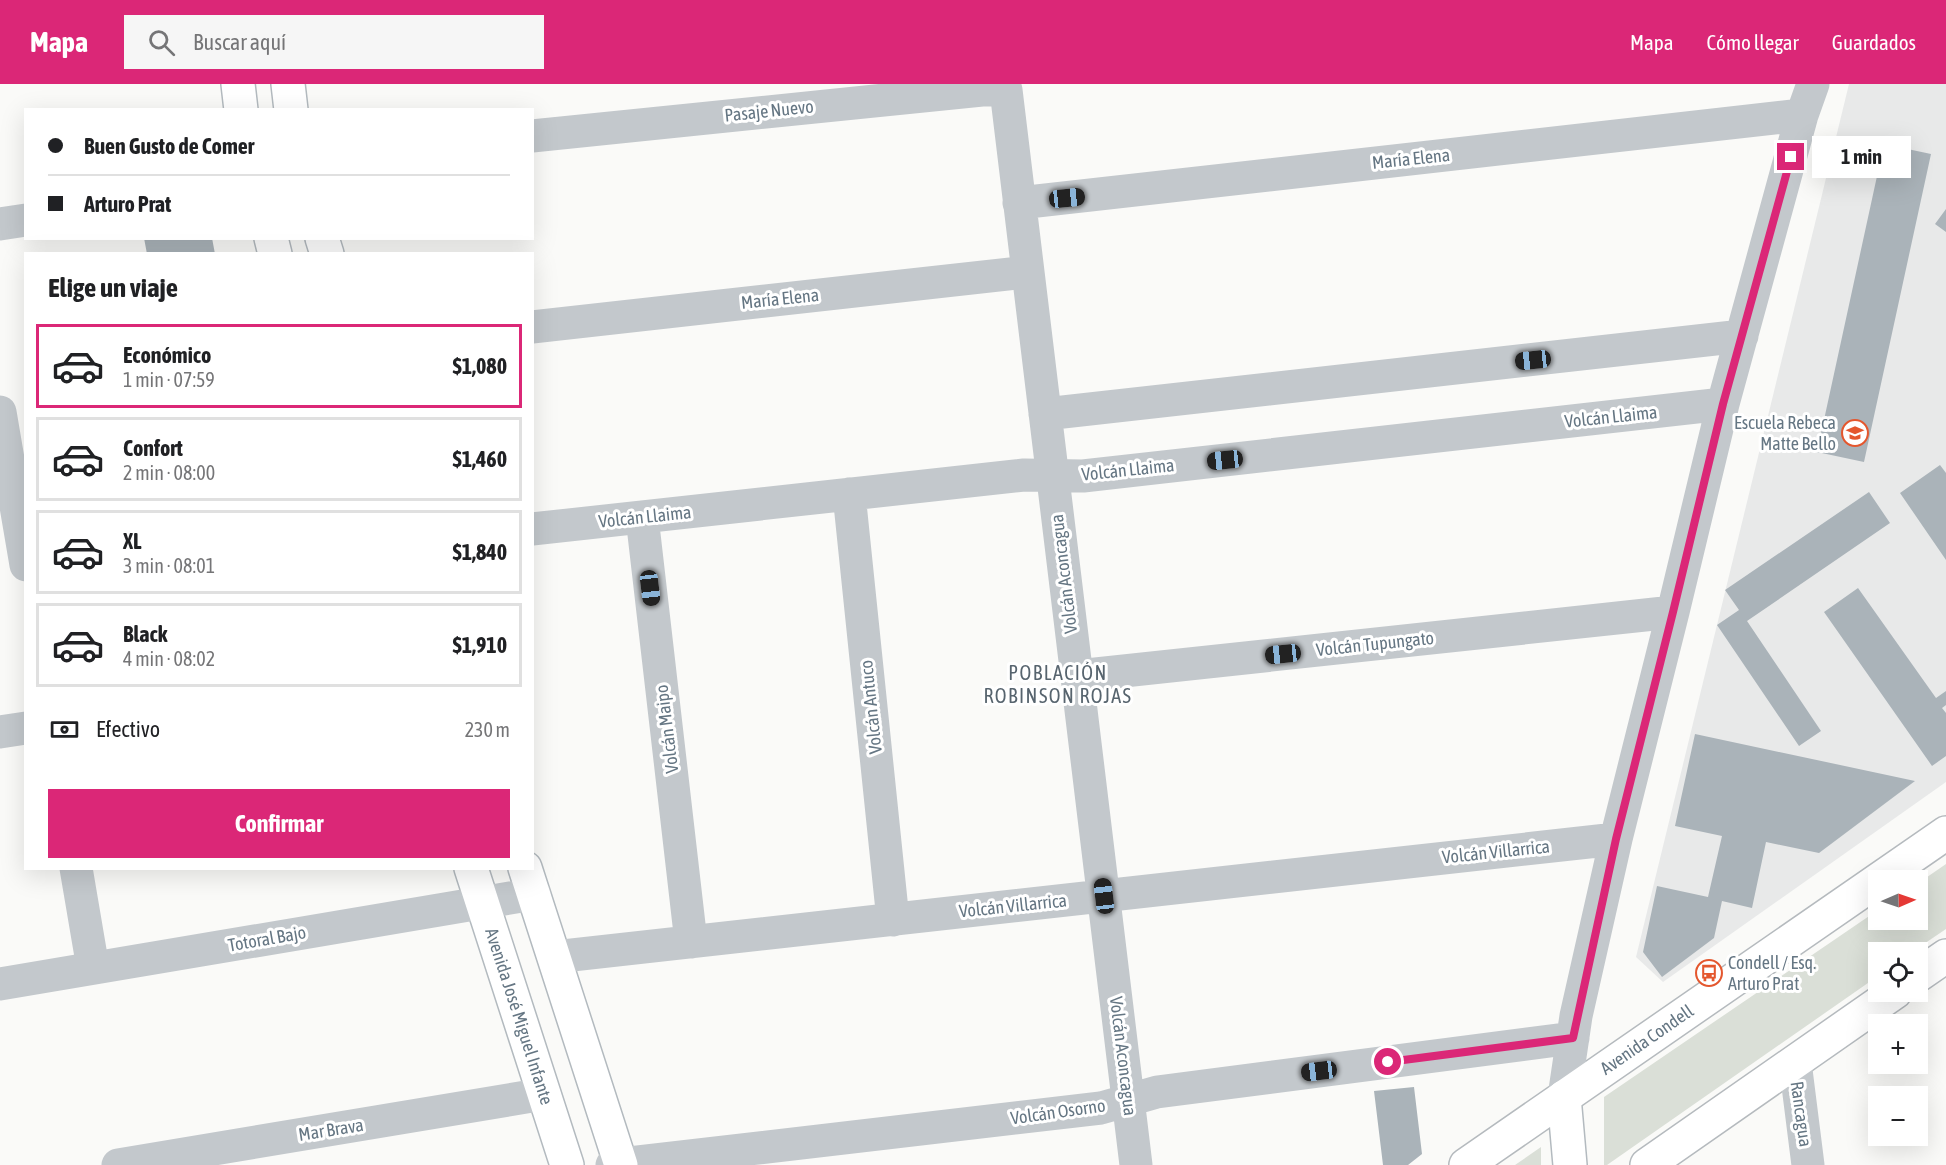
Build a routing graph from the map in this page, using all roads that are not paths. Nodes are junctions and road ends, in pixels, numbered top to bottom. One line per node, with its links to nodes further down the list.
1 (238, 84): 5 (main road)
2 (288, 84): 6 (main road)
3 (1813, 84): 7 (street)
4 (1006, 90): 8 (street, Pasaje Nuevo); 9 (street, Volcán Aconcagua)
5 (241, 108)
6 (291, 108)
7 (1802, 115): 9 (street, María Elena); 14 (street)
8 (534, 136)
9 (1019, 203): 12 (street, Volcán Aconcagua)
10 (24, 220): 11 (street)
11 (0, 224)
12 (1027, 272): 13 (street, María Elena); 19 (street, Volcán Aconcagua)
13 (534, 327)
14 (1742, 336): 16 (street); 19 (street)
15 (24, 403): 17 (street)
16 (1723, 404): 20 (street, Volcán Llaima); 25 (street)
17 (0, 407)
18 (0, 412): 24 (street)
19 (1045, 414): 20 (street, Volcán Aconcagua)
20 (1052, 476): 21 (street, Volcán Llaima); 26 (street, Volcán Aconcagua)
21 (849, 494): 22 (street, Volcán Llaima); 36 (street, Volcán Antuco)
22 (642, 517): 23 (street, Volcán Llaima); 37 (street, Volcán Maipo)
23 (534, 529)
24 (24, 553)
25 (1673, 612): 26 (street, Volcán Tupungato); 30 (street)
26 (1077, 676): 34 (street, Volcán Aconcagua)
27 (24, 728): 28 (street)
28 (0, 732)
29 (1946, 833): 47 (main road, Avenida Condell)
30 (1616, 839): 34 (street, Volcán Villarrica); 44 (street)
31 (76, 870): 40 (street)
32 (472, 870): 35 (main road, Avenida José Miguel Infante)
33 (530, 881): 35 (street, Totoral Bajo); 39 (main road)
34 (1104, 896): 36 (street, Volcán Villarrica); 48 (street, Volcán Aconcagua)
35 (482, 903): 40 (street, Totoral Bajo); 46 (main road, Avenida José Miguel Infante)
36 (893, 920): 37 (street, Volcán Villarrica)
37 (691, 942): 39 (street, Volcán Villarrica)
38 (1946, 956): 41 (main road)
39 (554, 957): 52 (main road)
40 (93, 968): 42 (street, Totoral Bajo)
41 (1928, 968)
42 (0, 984)
43 (1881, 1002): 45 (main road)
44 (1573, 1038): 47 (street); 48 (street, Volcán Osorno)
45 (1795, 1062): 56 (main road); 57 (street, Rancagua)
46 (544, 1094): 49 (street, Mar Brava); 51 (main road, Avenida José Miguel Infante)
47 (1564, 1097): 54 (main road, Avenida Condell); 55 (main road)
48 (1129, 1100): 52 (street, Volcán Osorno); 53 (street, Volcán Aconcagua)
49 (176, 1160): 50 (street, Mar Brava)
50 (118, 1165)
51 (567, 1165)
52 (618, 1165)
53 (1136, 1165)
54 (1466, 1165)
55 (1570, 1165)
56 (1647, 1165)
57 (1808, 1165)

